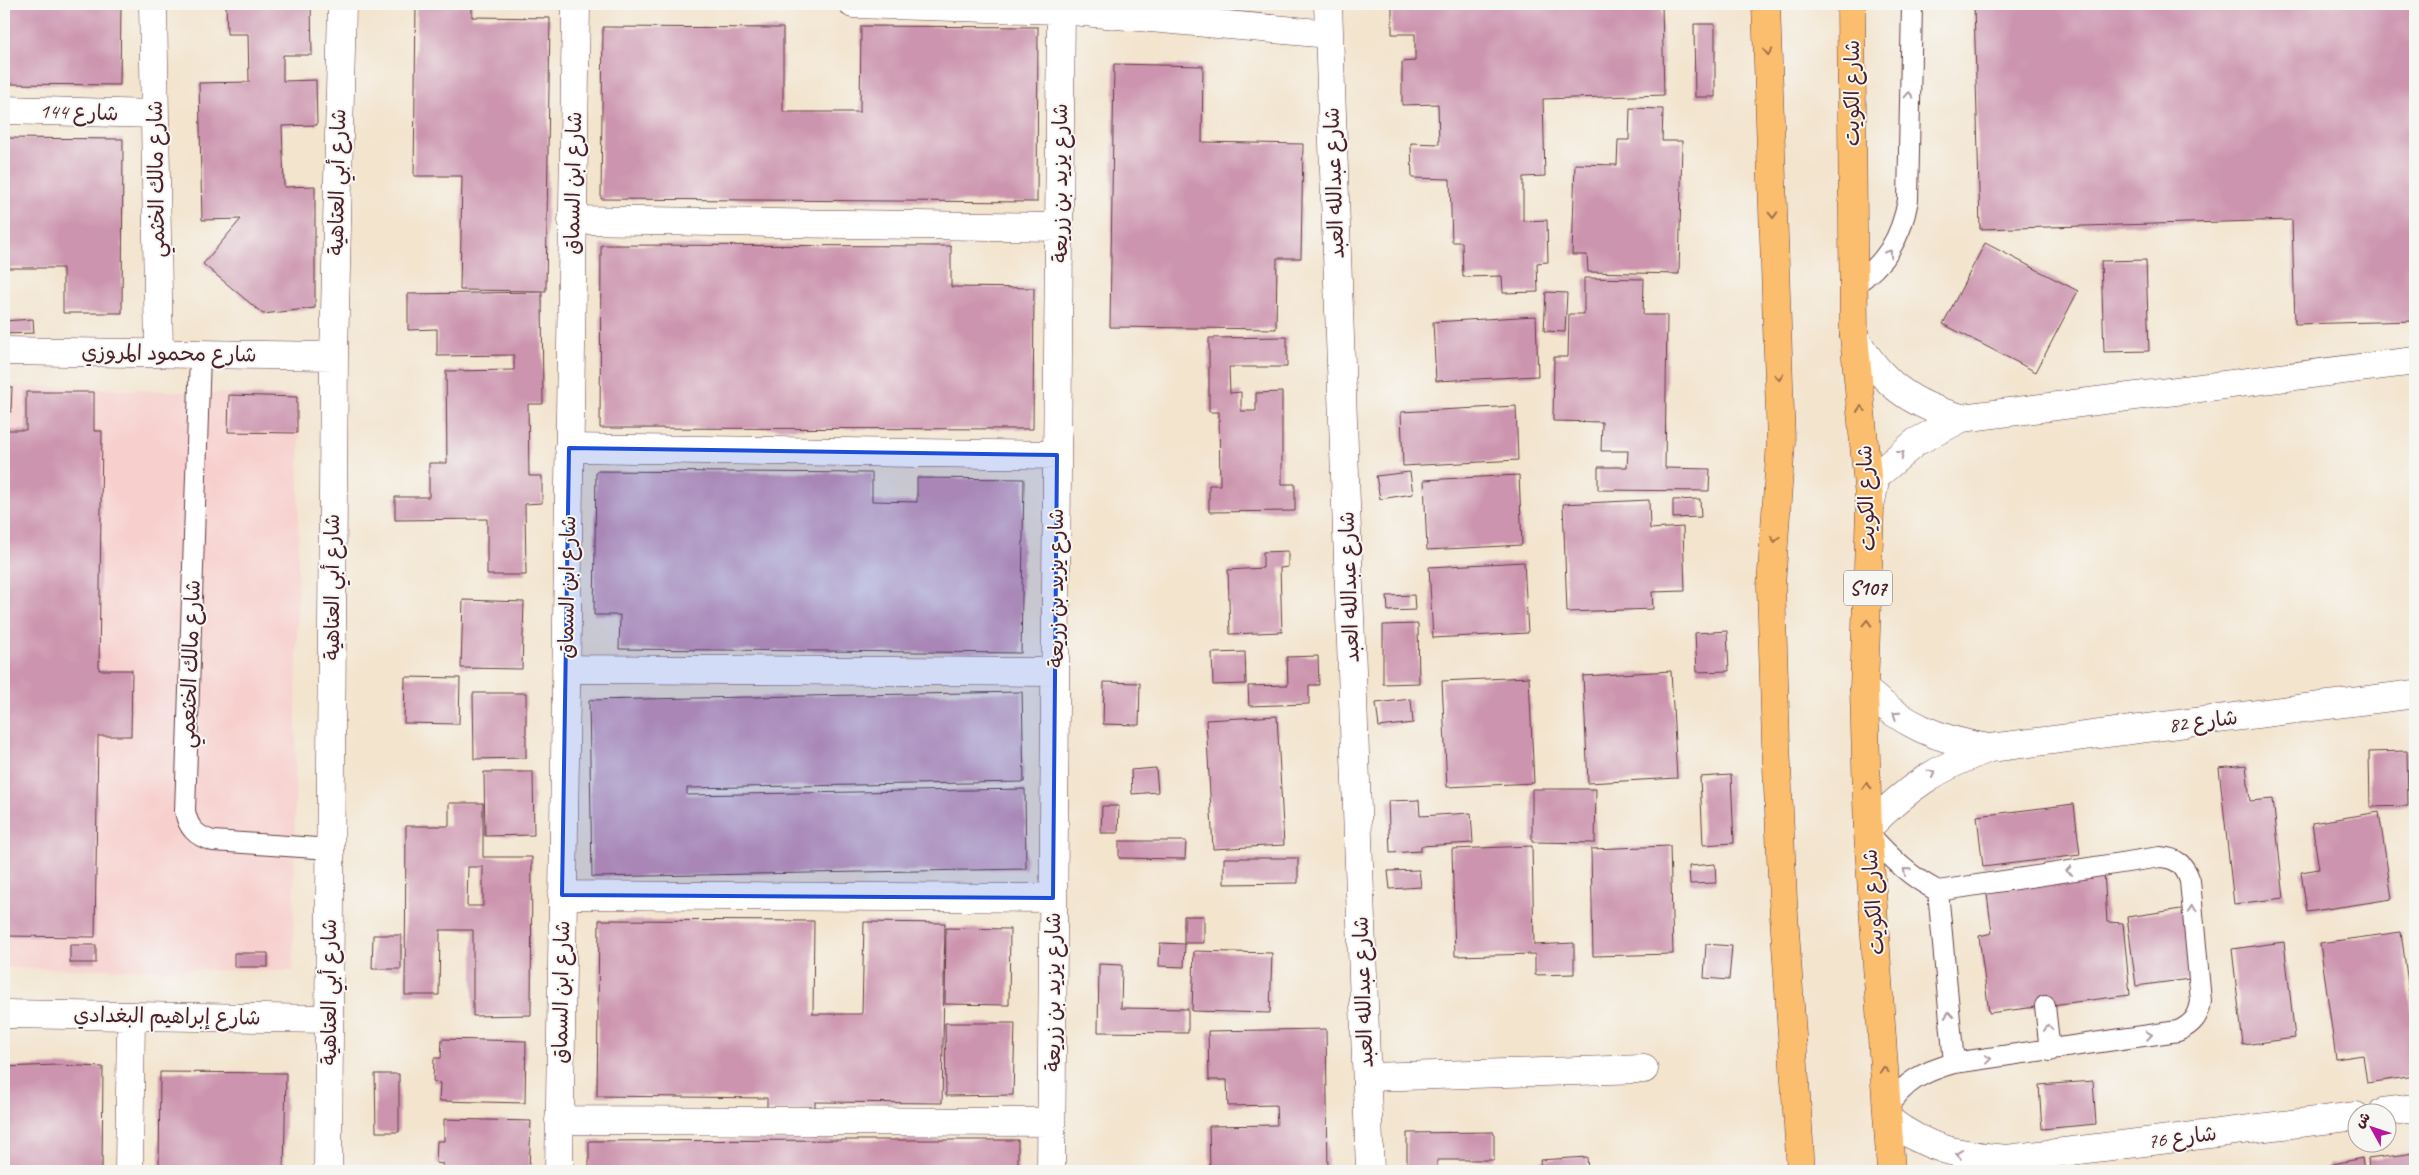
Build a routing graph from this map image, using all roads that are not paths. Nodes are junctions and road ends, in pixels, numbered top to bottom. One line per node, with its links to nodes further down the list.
1 (153, 4): 12 (street, شارع مالك الخثمي)
2 (342, 4): 20 (street, شارع أبي العتاهية)
3 (576, 4): 13 (street, شارع ابن السماق)
4 (853, 4): 9 (street)
5 (1328, 4): 10 (street, شارع عبدالله العبد)
6 (1766, 4): 56 (main road, one-way to 56)
7 (1851, 4): 15 (main road, شارع الكويت / S107)
8 (1912, 4): 15 (lane, one-way to 8)
9 (1061, 7): 10 (street); 14 (street, شارع يزيد بن زريعة)
10 (1329, 34): 43 (street, شارع عبدالله العبد)
11 (4, 110): 12 (street, شارع 144)
12 (155, 114): 18 (street, شارع مالك الخثمي)
13 (572, 220): 14 (street); 23 (street, شارع ابن السماق)
14 (1059, 227): 24 (street, شارع يزيد بن زريعة)
15 (1853, 286): 16 (main road, شارع الكويت / S107)
16 (1854, 336): 22 (street); 25 (main road, شارع الكويت / S107, one-way to 16)
17 (4, 351): 18 (street, شارع محمود المروزي)
18 (159, 353): 19 (street, شارع محمود المروزي)
19 (200, 354): 20 (street, شارع محمود المروزي); 32 (lane, شارع مالك الخثعمي)
20 (334, 356): 32 (street, شارع أبي العتاهية)
21 (2415, 361): 22 (street)
22 (1962, 418): 25 (street, one-way to 22)
23 (569, 448): 24 (street); 26 (street, شارع ابن السماق)
24 (1057, 456): 27 (street, شارع يزيد بن زريعة)
25 (1870, 508): 28 (main road, شارع الكويت / S107, one-way to 25)
26 (566, 669): 27 (street); 34 (street, شارع ابن السماق)
27 (1055, 672): 35 (street, شارع يزيد بن زريعة)
28 (1864, 689): 30 (street, شارع 82, one-way to 28); 31 (main road, شارع الكويت / S107, one-way to 28)
29 (2415, 694): 30 (street, شارع 82)
30 (1990, 748): 31 (street, شارع 82, one-way to 30)
31 (1868, 830): 33 (lane, one-way to 31); 46 (main road, شارع الكويت / S107, one-way to 31)
32 (330, 849): 39 (street, شارع أبي العتاهية)
33 (1938, 891): 40 (lane, one-way to 33); 41 (lane, one-way to 33)
34 (562, 894): 35 (street); 48 (street, شارع ابن السماق)
35 (1053, 898): 49 (street, شارع يزيد بن زريعة)
36 (2045, 1006): 40 (lane, one-way to 36)
37 (4, 1014): 38 (street, شارع إبراهيم البغدادي)
38 (131, 1016): 39 (street, شارع إبراهيم البغدادي); 51 (street)
39 (329, 1019): 52 (street, شارع أبي العتاهية)
40 (2050, 1051): 41 (lane, one-way to 40)
41 (1954, 1063): 46 (lane)
42 (1644, 1069): 43 (street)
43 (1366, 1077): 55 (street, شارع عبدالله العبد)
44 (2415, 1108): 45 (street)
45 (2396, 1110)
46 (1888, 1114): 50 (street, شارع 76, one-way to 46); 57 (main road, شارع الكويت / S107)
47 (2346, 1117): 50 (street, شارع 76)
48 (559, 1120): 49 (street); 53 (street, شارع ابن السماق)
49 (1052, 1122): 54 (street, شارع يزيد بن زريعة)
50 (2007, 1159): 58 (street, شارع 76)
51 (130, 1171)
52 (328, 1171)
53 (558, 1171)
54 (1051, 1171)
55 (1370, 1171)
56 (1801, 1171)
57 (1891, 1171)
58 (1975, 1171)

